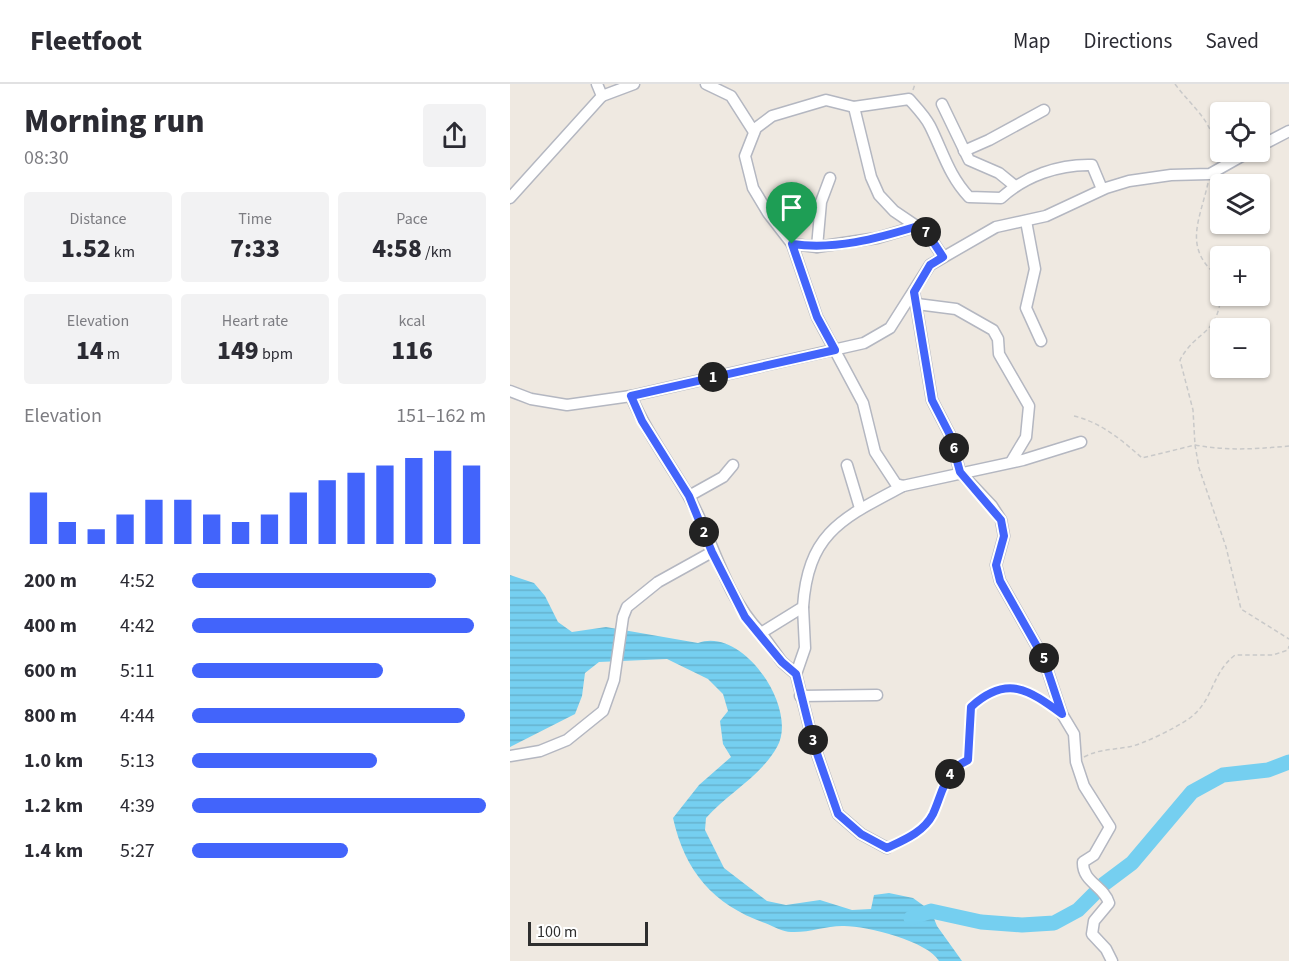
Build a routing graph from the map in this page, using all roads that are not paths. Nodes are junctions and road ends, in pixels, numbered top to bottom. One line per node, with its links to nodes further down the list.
1 (597, 84): 4 (street)
2 (634, 84): 4 (street)
3 (706, 84): 9 (street)
4 (602, 96): 16 (street)
5 (942, 104): 11 (street)
6 (854, 107): 9 (street); 14 (street); 18 (street)
7 (1044, 110): 11 (street)
8 (1289, 131): 10 (street)
9 (754, 132): 19 (street)
10 (1270, 141)
11 (964, 151): 14 (street)
12 (1231, 162): 15 (street)
13 (830, 178): 20 (street)
14 (1015, 186): 15 (street)
15 (1102, 189): 17 (street)
16 (510, 198)
17 (1026, 220): 21 (street); 24 (street)
18 (918, 226): 20 (street); 21 (street)
19 (792, 244): 20 (street); 25 (street)
20 (818, 247)
21 (943, 257): 22 (street)
22 (914, 292): 23 (street); 25 (street)
23 (917, 304): 29 (street); 32 (street)
24 (1041, 341)
25 (835, 350): 27 (street); 33 (street)
26 (510, 391): 27 (street)
27 (631, 396): 34 (street)
28 (1081, 442): 29 (street)
29 (1011, 462): 32 (street)
30 (733, 465): 34 (street)
31 (847, 465): 35 (street)
32 (960, 472): 33 (street); 44 (street)
33 (903, 486): 35 (street)
34 (689, 496): 36 (street)
35 (860, 508): 37 (street)
36 (712, 552): 38 (street); 42 (street)
37 (802, 607): 38 (street); 39 (street)
38 (761, 633): 39 (street)
39 (796, 674): 41 (street)
40 (878, 695): 41 (street)
41 (800, 696): 43 (street)
42 (510, 756)
43 (887, 848)
44 (1113, 961)

